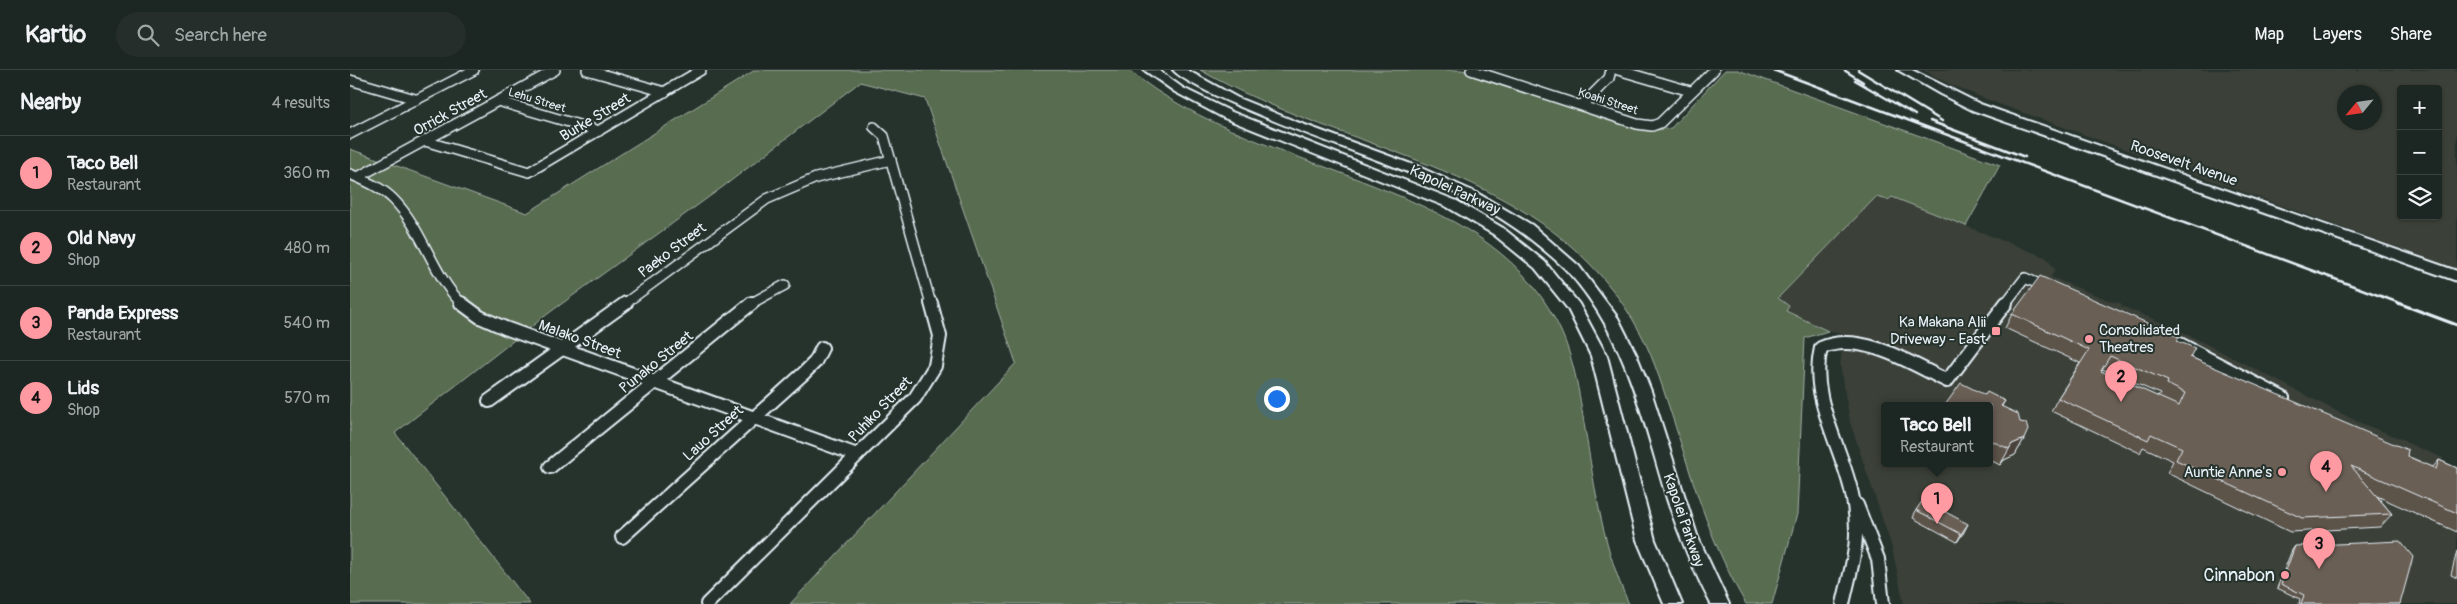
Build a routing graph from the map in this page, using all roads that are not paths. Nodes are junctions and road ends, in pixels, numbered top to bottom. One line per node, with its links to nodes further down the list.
1 (474, 70): 15 (street)
2 (555, 70): 16 (street, Orrick Street)
3 (586, 70): 14 (street)
4 (701, 70): 14 (street, Burke Street)
5 (1150, 70): 41 (main road, Kapolei Parkway)
6 (1179, 70): 42 (main road, Kapolei Parkway)
7 (1471, 70): 17 (street, Koahi Street)
8 (1611, 70): 17 (street)
9 (1618, 70): 13 (street)
10 (1714, 70): 13 (street)
11 (1904, 70): 24 (main road, Roosevelt Avenue)
12 (350, 80): 15 (street)
13 (1690, 91): 17 (street, Koahi Street)
14 (665, 92): 19 (street, Burke Street)
15 (415, 99): 20 (street)
16 (498, 101): 19 (street, Lehu Street); 21 (street, Orrick Street)
17 (1582, 105)
18 (874, 127): 22 (street, Puhiko Street)
19 (599, 131): 21 (street, Burke Street)
20 (350, 134)
21 (425, 141): 23 (street, Orrick Street)
22 (891, 160): 31 (street, Paeko Street); 36 (street, Puhiko Street)
23 (354, 176): 31 (street, Malako Street)
24 (2187, 182): 25 (main road, Roosevelt Avenue); 26 (main road)
25 (2457, 276)
26 (2457, 284)
27 (785, 285): 32 (street, Punako Street)
28 (2062, 294): 38 (street)
29 (2169, 339): 34 (street)
30 (822, 348): 35 (street, Lauo Street)
31 (564, 349): 32 (street, Malako Street); 33 (street, Paeko Street)
32 (654, 382): 35 (street, Malako Street); 37 (street, Punako Street)
33 (489, 401)
34 (2296, 404)
35 (754, 418): 36 (street, Malako Street); 39 (street, Lauo Street)
36 (857, 455): 40 (street, Puhiko Street)
37 (550, 466)
38 (1853, 497): 43 (street); 44 (street)
39 (622, 537)
40 (707, 604)
41 (1673, 604)
42 (1720, 604)
43 (1843, 604)
44 (1883, 604)

